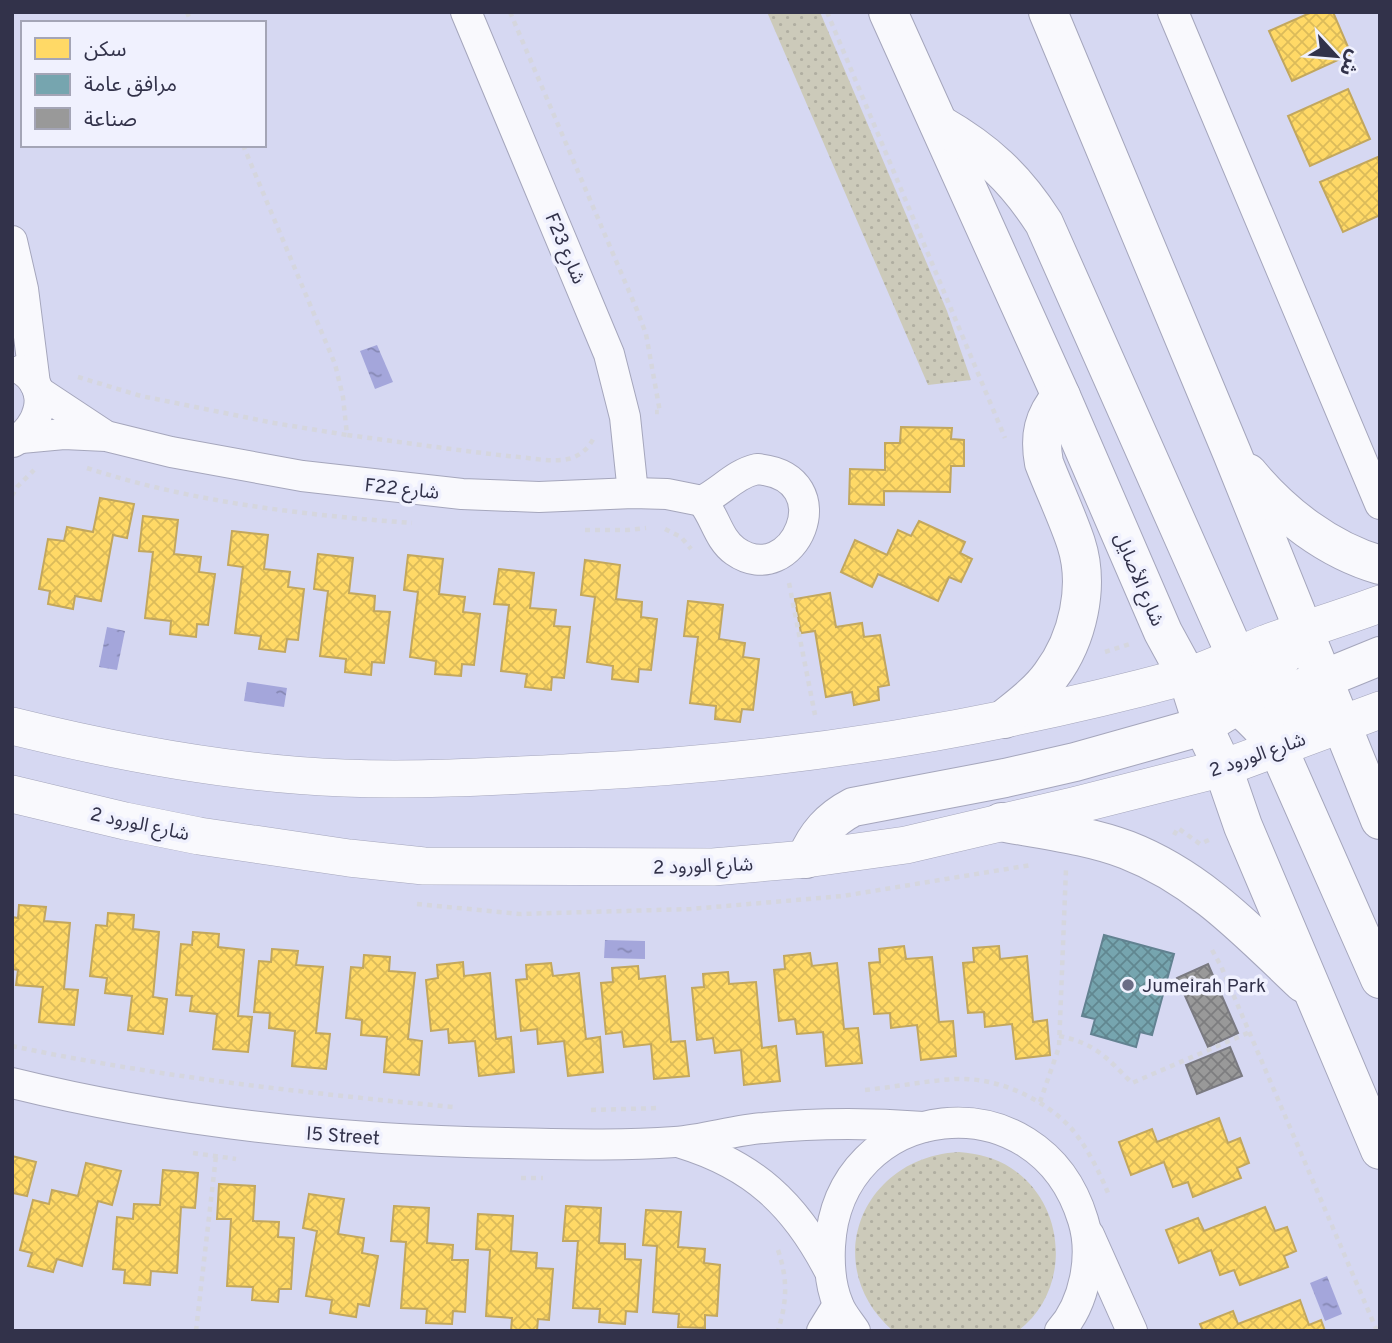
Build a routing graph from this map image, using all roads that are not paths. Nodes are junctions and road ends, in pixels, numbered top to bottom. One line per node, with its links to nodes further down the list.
1 (466, 12): 15 (street, F23 شارع)
2 (888, 12): 5 (main road, شارع الأصايل)
3 (1048, 12): 14 (main road)
4 (1173, 12): 17 (street)
5 (939, 124): 11 (main road, شارع الأصايل); 21 (main road)
6 (12, 241): 7 (street)
7 (23, 289): 8 (street); 10 (street)
8 (12, 325)
9 (12, 365): 10 (street, F22 شارع)
10 (36, 387): 12 (street, F22 شارع); 13 (street)
11 (1061, 396): 23 (main road, شارع الأصايل); 27 (main road)
12 (106, 436): 13 (street, F22 شارع); 15 (street, F22 شارع)
13 (15, 441)
14 (1231, 453): 18 (main road); 20 (main road)
15 (633, 493): 16 (street, F22 شارع)
16 (702, 501): 16 (street)
17 (1380, 504)
18 (1380, 565)
19 (1380, 604): 20 (street)
20 (1304, 629): 21 (street); 24 (main road); 26 (main road)
21 (1236, 656): 23 (street); 26 (main road)
22 (1380, 656): 24 (main road)
23 (1187, 676): 26 (main road); 27 (street); 30 (main road, شارع الأصايل)
24 (1323, 678): 26 (main road); 28 (main road)
25 (1380, 710): 28 (street)
26 (1263, 714): 28 (main road); 30 (main road); 31 (main road); 36 (main road)
27 (1004, 719): 29 (street)
28 (1340, 725): 33 (main road)
29 (12, 726)
30 (1203, 726): 31 (main road, شارع الأصايل); 35 (main road)
31 (1223, 768): 34 (street, شارع الورود 2); 37 (main road, شارع الأصايل)
32 (12, 794): 35 (street, شارع الورود 2)
33 (1380, 820)
34 (1001, 822): 35 (street, شارع الورود 2); 37 (main road)
35 (806, 859)
36 (1380, 979)
37 (1314, 993): 41 (main road, شارع الأصايل)
38 (12, 1083): 40 (street, I5 Street)
39 (923, 1126): 40 (street, I5 Street); 42 (street); 43 (street)
40 (677, 1142): 43 (street, I5 Street)
41 (1380, 1150)
42 (1086, 1228): 47 (street); 48 (street)
43 (829, 1270): 44 (street)
44 (838, 1305): 45 (street); 46 (street)
45 (821, 1331)
46 (855, 1331)
47 (1060, 1331)
48 (1132, 1331)

